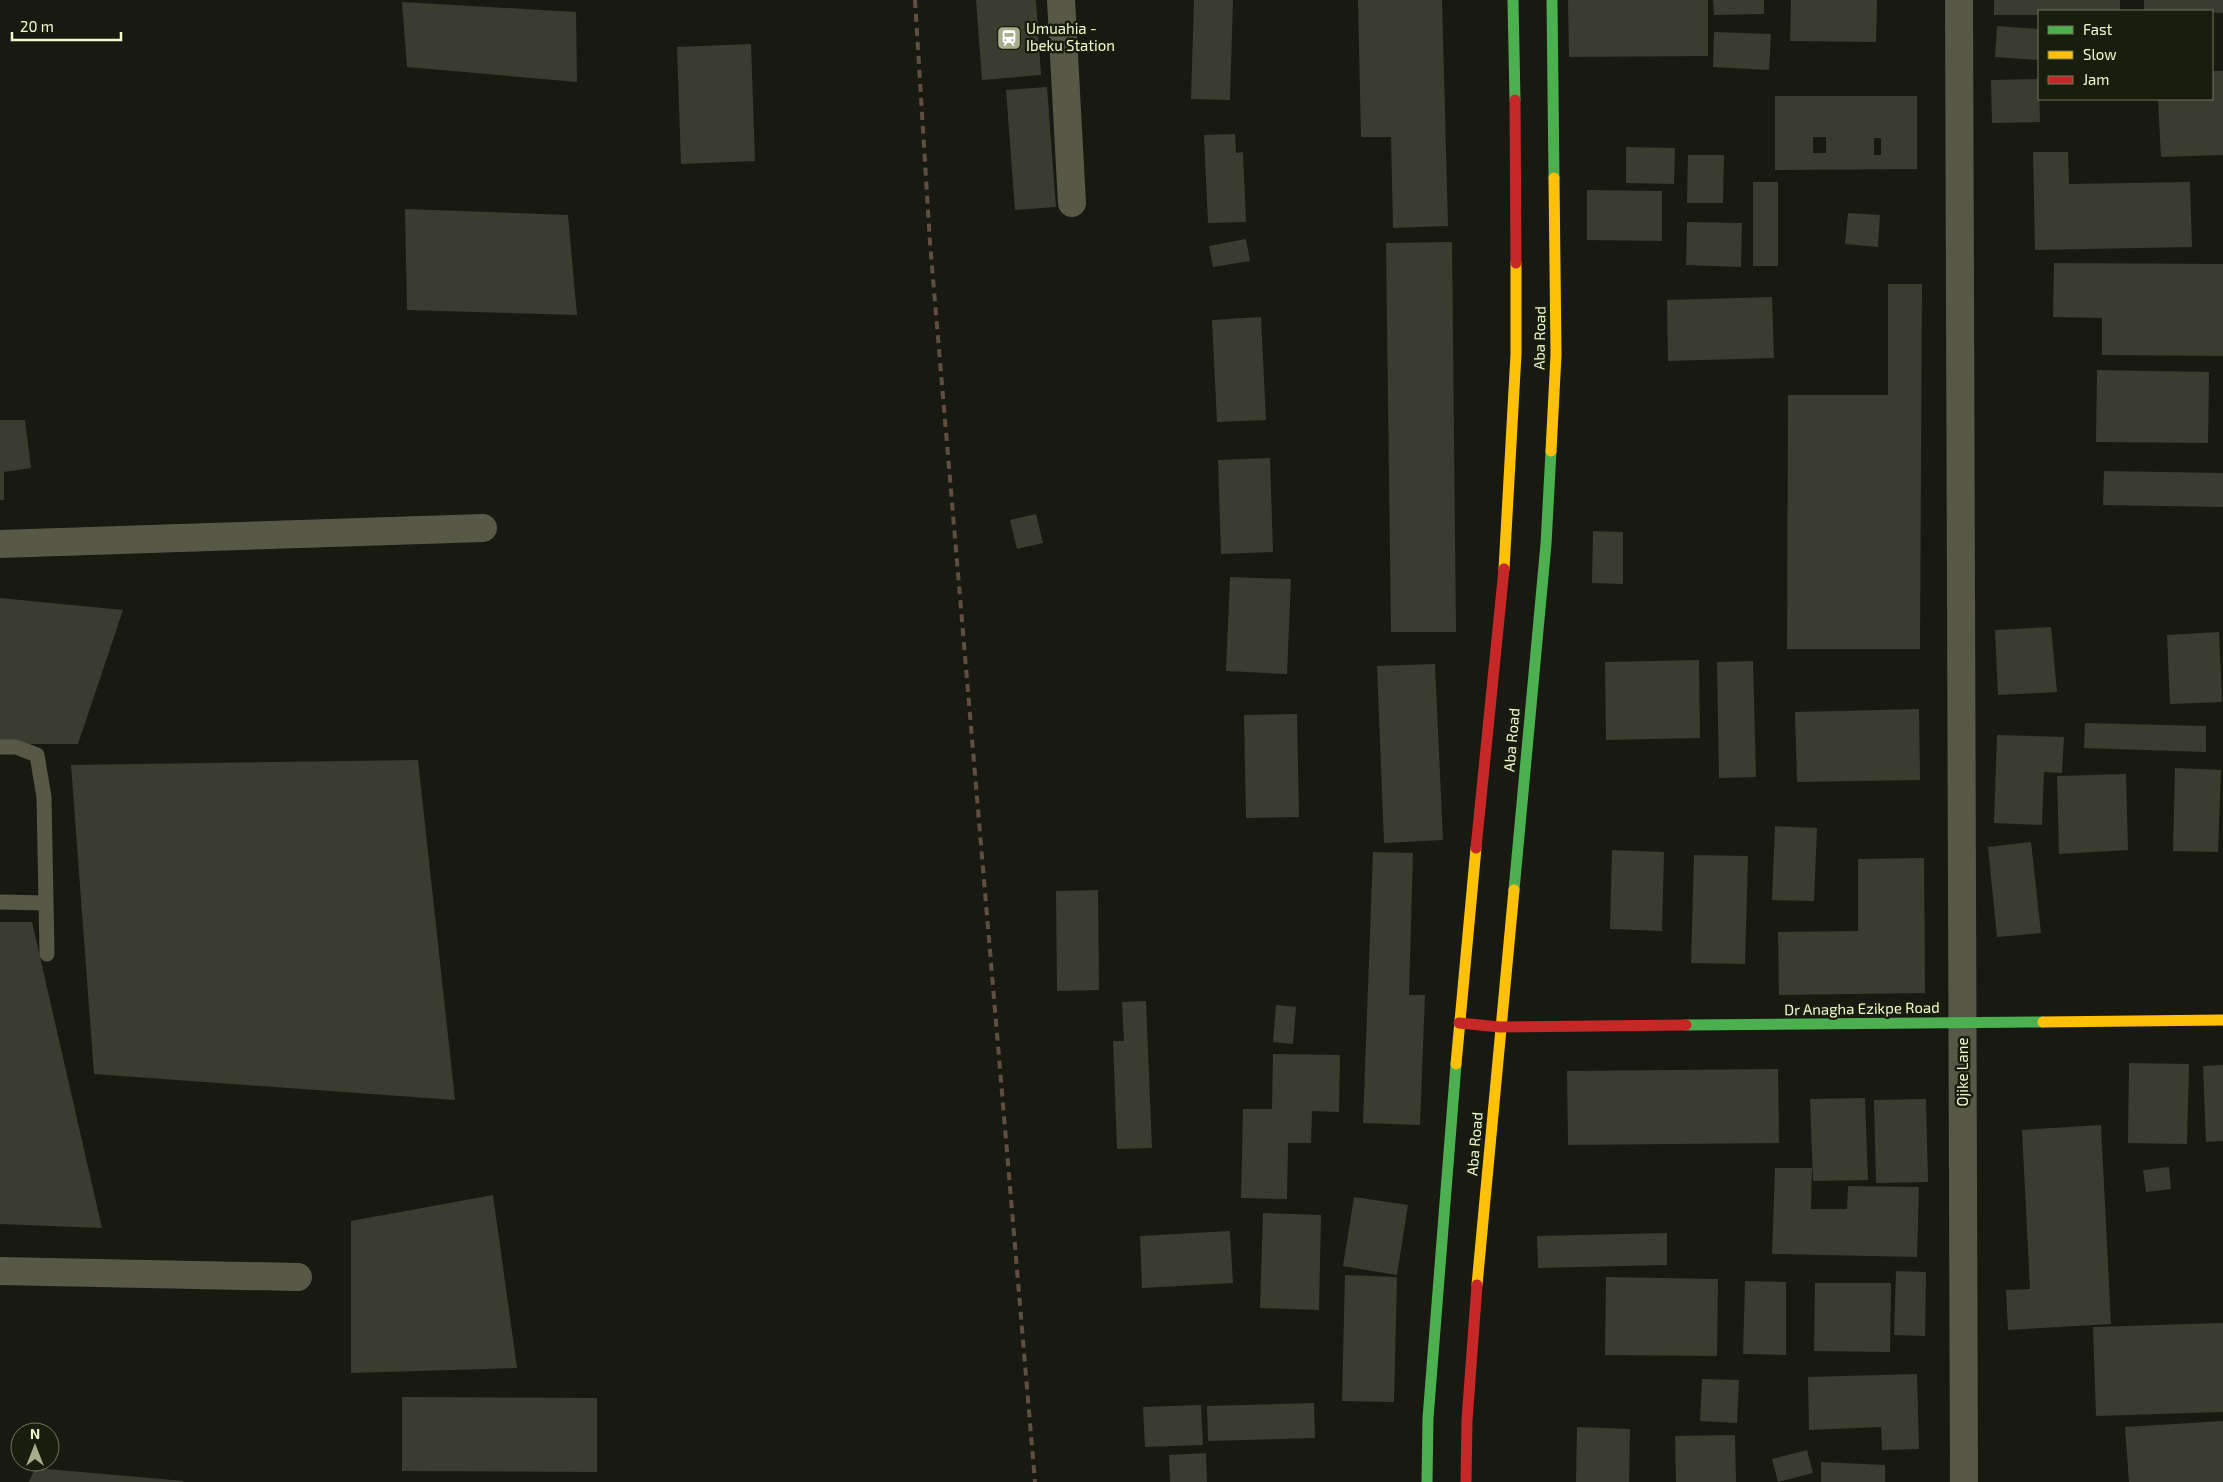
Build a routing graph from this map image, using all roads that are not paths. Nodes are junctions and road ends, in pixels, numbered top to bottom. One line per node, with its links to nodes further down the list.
1 (1061, 0): 5 (street)
2 (1513, 0): 13 (main road, Aba Road)
3 (1552, 0): 15 (main road, Aba Road)
4 (1959, 0): 14 (street, Ojike Lane)
5 (1072, 203)
6 (483, 528): 7 (street)
7 (0, 544)
8 (0, 747): 10 (lane)
9 (0, 902): 10 (lane)
10 (45, 903): 11 (lane)
11 (47, 954)
12 (2223, 1020): 14 (main road, Dr Anagha Ezikpe Road)
13 (1459, 1023): 15 (main road, Dr Anagha Ezikpe Road); 18 (main road, Aba Road)
14 (1963, 1023): 15 (main road, Dr Anagha Ezikpe Road); 20 (street, Ojike Lane)
15 (1500, 1027): 19 (main road, Aba Road)
16 (0, 1272): 17 (street)
17 (298, 1277)
18 (1427, 1482)
19 (1466, 1482)
20 (1964, 1482)

